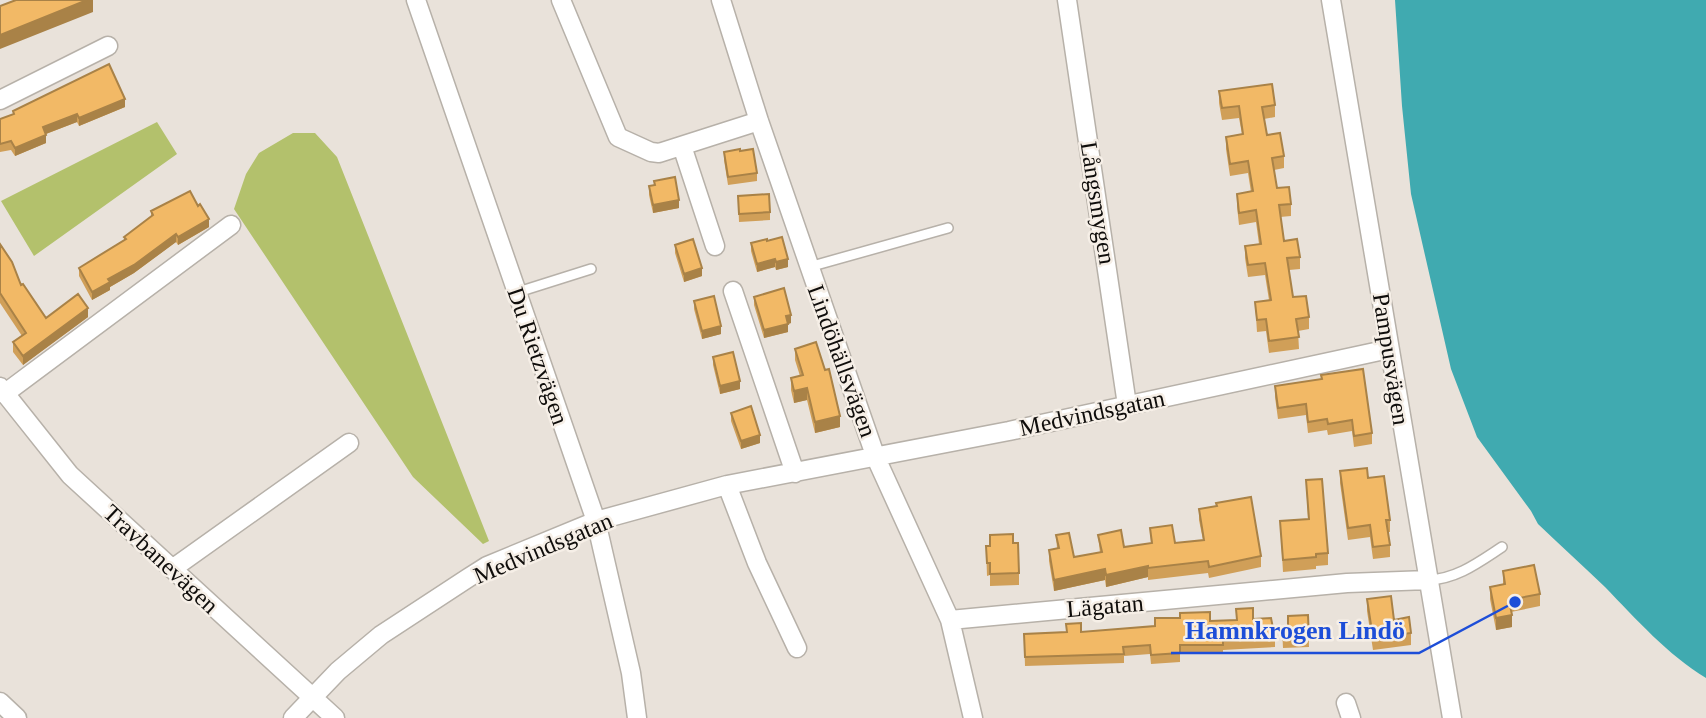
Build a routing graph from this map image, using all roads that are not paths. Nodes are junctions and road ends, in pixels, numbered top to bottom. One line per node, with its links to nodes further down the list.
1 (416, 0): 16 (street, Du Rietzvägen)
2 (561, 0): 9 (street)
3 (721, 0): 8 (street, Lindöhällsvägen)
4 (1067, 0): 19 (street, Långsmygen)
5 (1331, 0): 17 (street, Pampusvägen)
6 (108, 46): 7 (street)
7 (0, 100)
8 (759, 121): 9 (street); 13 (street, Lindöhällsvägen)
9 (682, 146): 12 (street)
10 (231, 225): 18 (street)
11 (948, 228): 13 (lane)
12 (715, 246)
13 (808, 267): 21 (street, Lindöhällsvägen)
14 (591, 269): 16 (lane)
15 (733, 291): 22 (street)
16 (515, 293): 24 (street, Du Rietzvägen)
17 (1389, 349): 19 (street, Medvindsgatan); 27 (street, Pampusvägen)
18 (2, 390): 26 (street, Travbanevägen)
19 (1127, 405): 21 (street, Medvindsgatan)
20 (349, 443): 26 (street)
21 (876, 458): 22 (street, Medvindsgatan); 28 (street, Lindöhällsvägen)
22 (794, 473): 23 (street, Medvindsgatan)
23 (727, 485): 24 (street, Medvindsgatan); 29 (street)
24 (596, 521): 30 (street, Medvindsgatan); 35 (street, Du Rietzvägen)
25 (1502, 547): 27 (lane)
26 (172, 569): 30 (street, Travbanevägen)
27 (1428, 580): 28 (street, Lägatan); 37 (street, Pampusvägen)
28 (950, 620): 36 (street, Lindöhällsvägen)
29 (797, 648)
30 (312, 697): 33 (street, Medvindsgatan); 34 (street, Travbanevägen)
31 (0, 702): 32 (street)
32 (17, 718)
33 (293, 718)
34 (335, 718)
35 (636, 718)
36 (973, 718)
37 (1452, 718)

